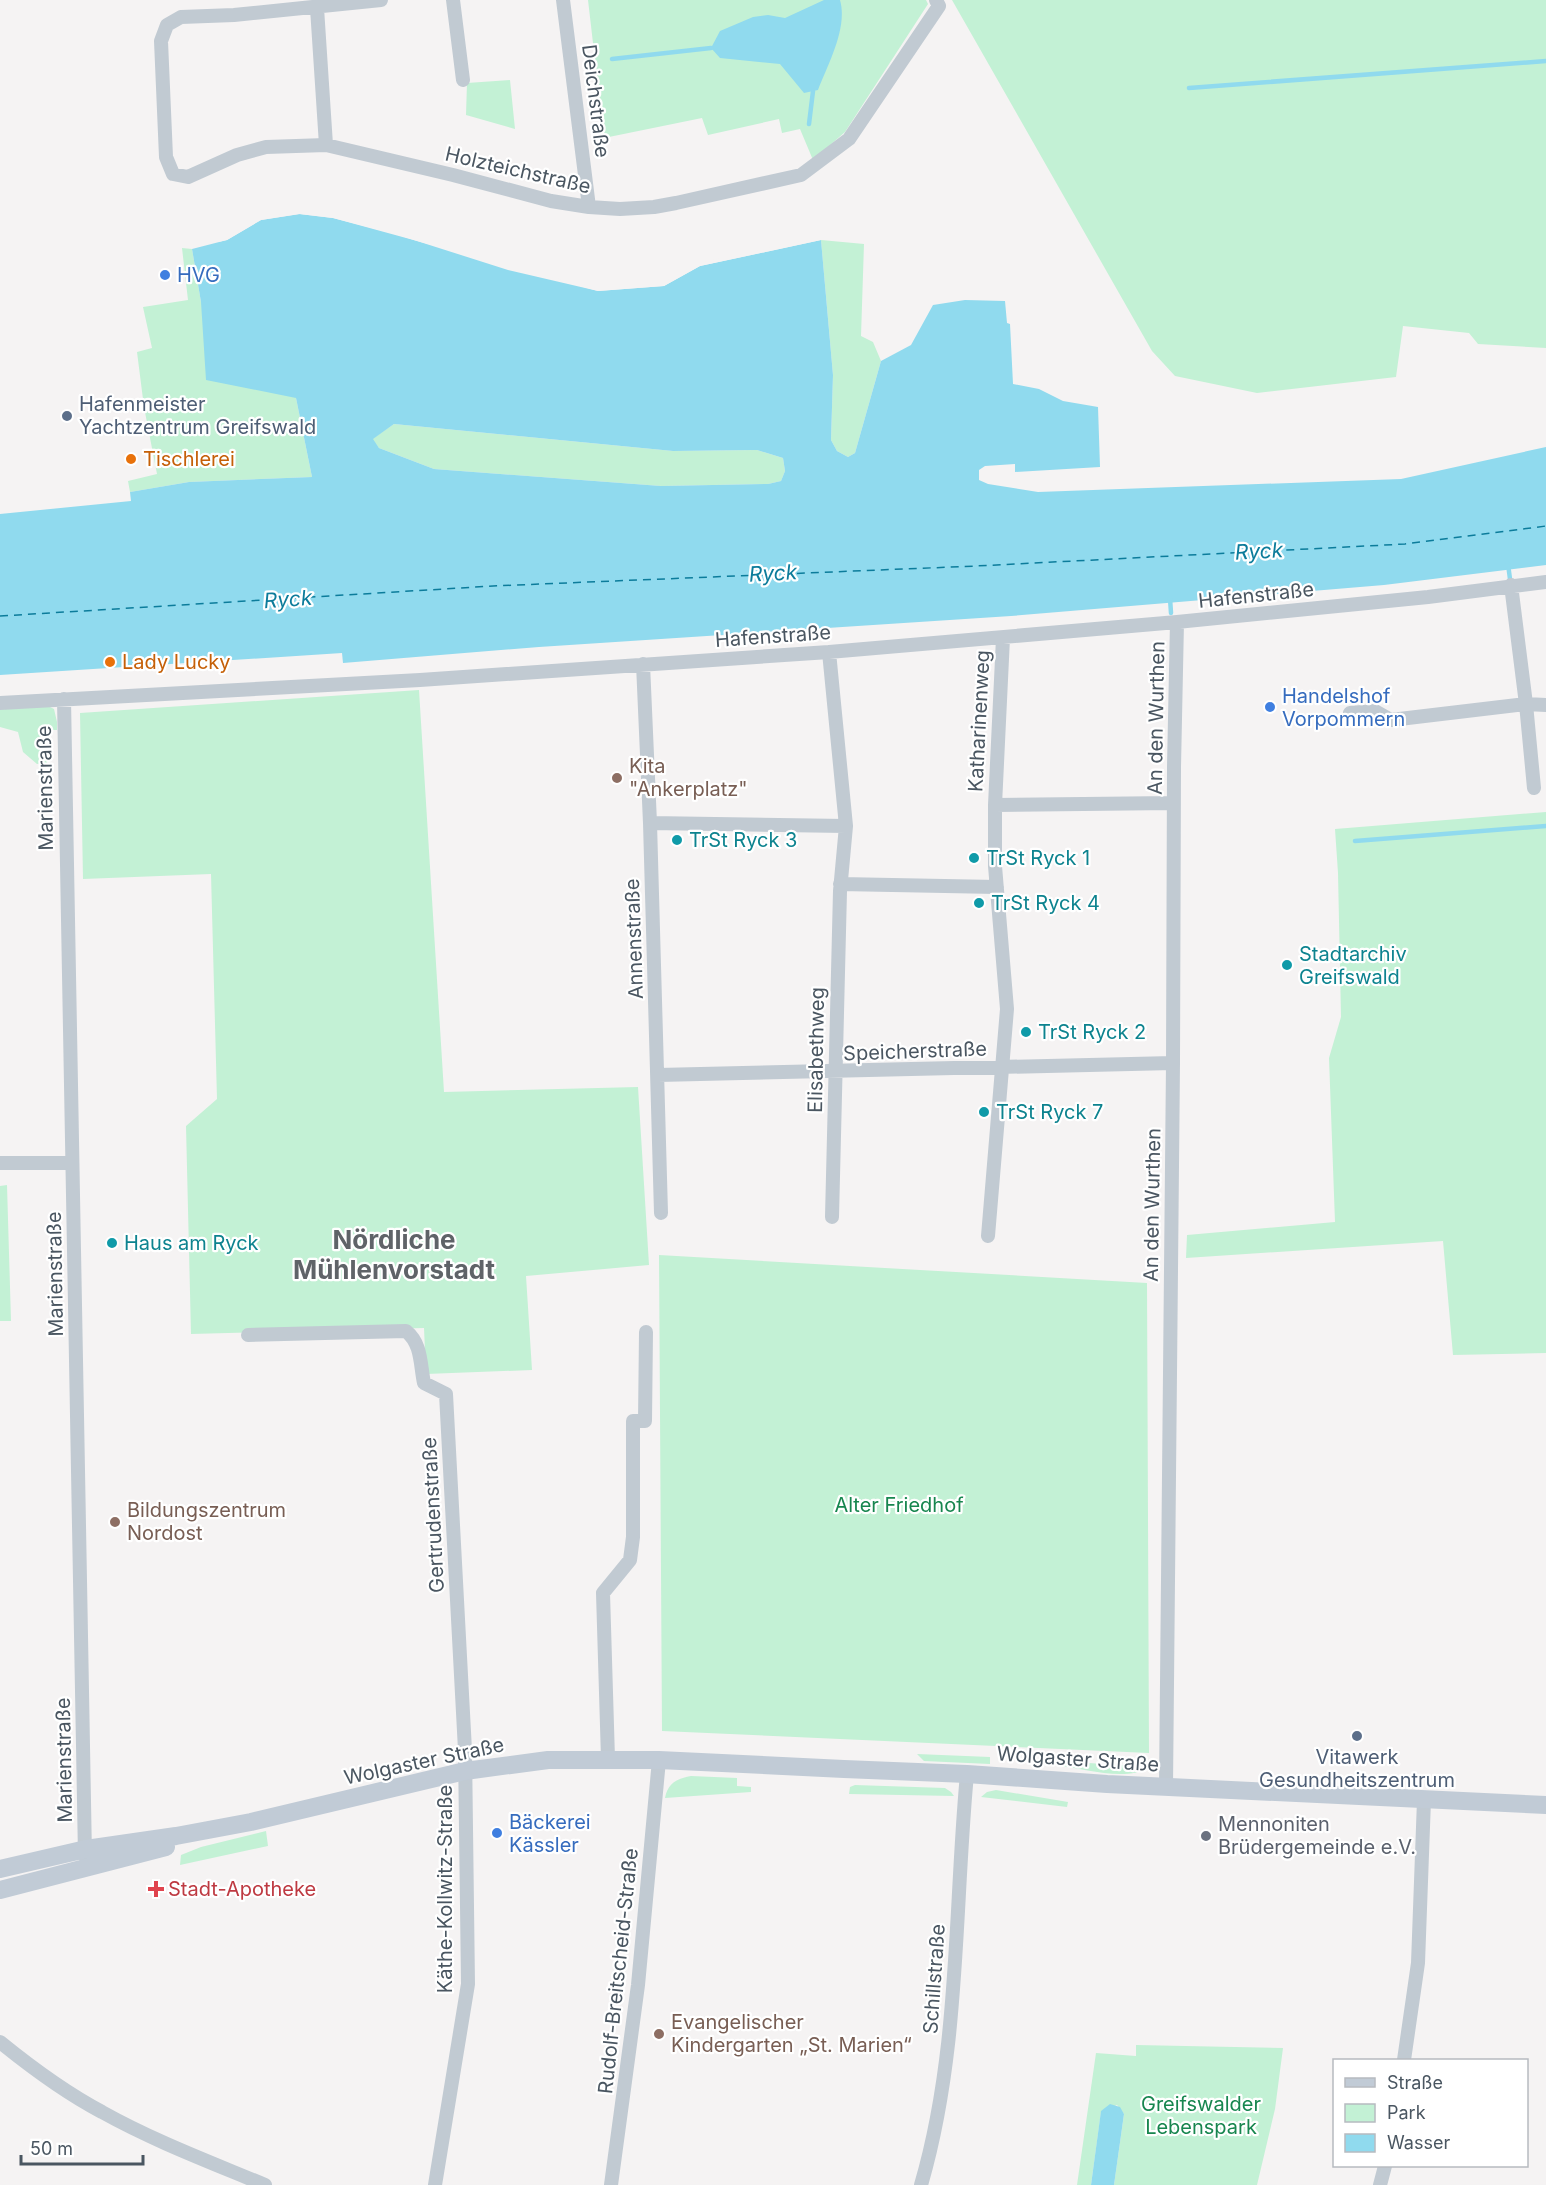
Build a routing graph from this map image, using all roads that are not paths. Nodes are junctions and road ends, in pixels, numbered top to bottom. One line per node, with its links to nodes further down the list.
1 (381, 0): 5 (street)
2 (453, 0): 6 (street)
3 (563, 0): 8 (street, Deichstraße)
4 (938, 3): 8 (street, Holzteichstraße)
5 (317, 8): 7 (street); 7 (street, Holzteichstraße)
6 (463, 80)
7 (326, 145): 8 (street, Holzteichstraße)
8 (589, 207)
9 (1546, 582): 10 (street, Hafenstraße)
10 (1511, 585): 11 (street, Hafenstraße); 17 (street)
11 (1177, 622): 12 (street, Hafenstraße); 21 (street, An den Wurthen)
12 (1003, 638): 13 (street, Hafenstraße); 22 (street, Katharinenweg)
13 (829, 652): 14 (street, Hafenstraße); 24 (street, Elisabethweg)
14 (643, 664): 15 (street, Hafenstraße); 23 (street, Annenstraße)
15 (64, 699): 16 (street, Hafenstraße); 32 (street, Marienstraße)
16 (0, 703)
17 (1526, 705): 18 (street); 19 (street); 20 (street)
18 (1546, 705)
19 (1350, 713)
20 (1534, 788)
21 (1173, 803): 22 (street, Katharinenweg); 27 (street, An den Wurthen)
22 (995, 804): 26 (street, Katharinenweg)
23 (650, 823): 24 (street); 30 (street, Annenstraße)
24 (846, 826): 25 (street, Elisabethweg)
25 (840, 885): 26 (street); 29 (street, Elisabethweg)
26 (997, 887): 28 (street, Katharinenweg)
27 (1173, 1063): 28 (street, Speicherstraße); 42 (street, An den Wurthen)
28 (1002, 1068): 29 (street, Speicherstraße); 35 (street, Katharinenweg)
29 (835, 1072): 30 (street, Speicherstraße); 34 (street, Elisabethweg)
30 (658, 1076): 33 (street, Annenstraße)
31 (0, 1163): 32 (street)
32 (72, 1163): 45 (street, Marienstraße)
33 (662, 1213)
34 (832, 1217)
35 (988, 1236)
36 (646, 1332): 38 (street)
37 (248, 1335): 40 (street, Gertrudenstraße)
38 (608, 1759): 39 (main road, Wolgaster Straße); 40 (main road, Wolgaster Straße)
39 (659, 1760): 41 (main road, Wolgaster Straße); 53 (street, Rudolf-Breitscheid-Straße)
40 (465, 1771): 45 (main road, Wolgaster Straße); 52 (street, Käthe-Kollwitz-Straße)
41 (967, 1774): 42 (main road, Wolgaster Straße); 54 (street, Schillstraße)
42 (1166, 1787): 43 (main road, Wolgaster Straße)
43 (1424, 1800): 44 (main road, Wolgaster Straße); 49 (street)
44 (1546, 1805)
45 (85, 1858): 46 (main road, Wolgaster Straße); 47 (main road, Wolgaster Straße)
46 (0, 1869)
47 (0, 1890)
48 (0, 2042): 51 (street)
49 (1404, 2059)
50 (1385, 2167): 55 (street)
51 (265, 2185)
52 (435, 2185)
53 (611, 2185)
54 (921, 2185)
55 (1380, 2185)

